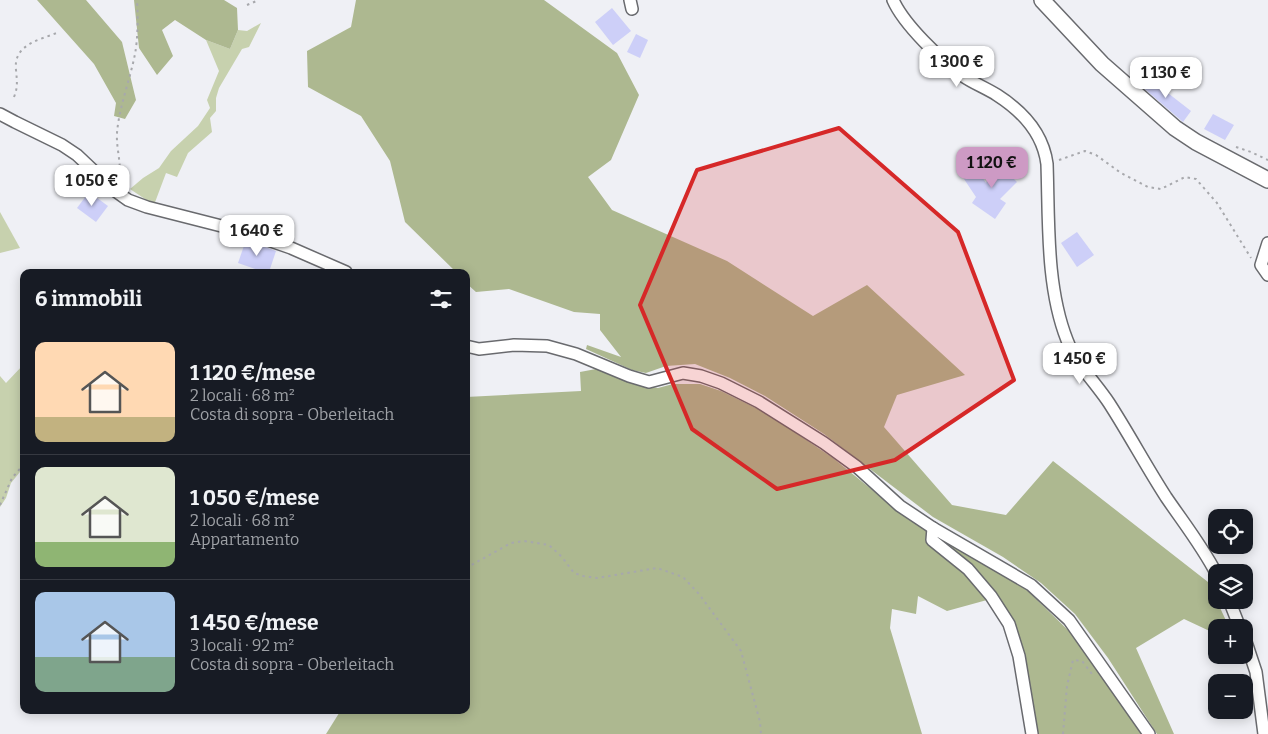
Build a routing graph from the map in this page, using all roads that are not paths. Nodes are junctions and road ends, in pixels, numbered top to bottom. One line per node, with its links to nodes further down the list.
1 (893, 0): 10 (street)
2 (1042, 0): 4 (main road)
3 (0, 114): 6 (street)
4 (1268, 180)
5 (1268, 243): 7 (street)
6 (339, 269)
7 (1268, 275)
8 (470, 347): 9 (street)
9 (934, 528): 12 (street); 13 (street)
10 (1212, 564)
11 (1253, 663): 14 (street)
12 (1032, 734)
13 (1149, 734)
14 (1264, 734)

